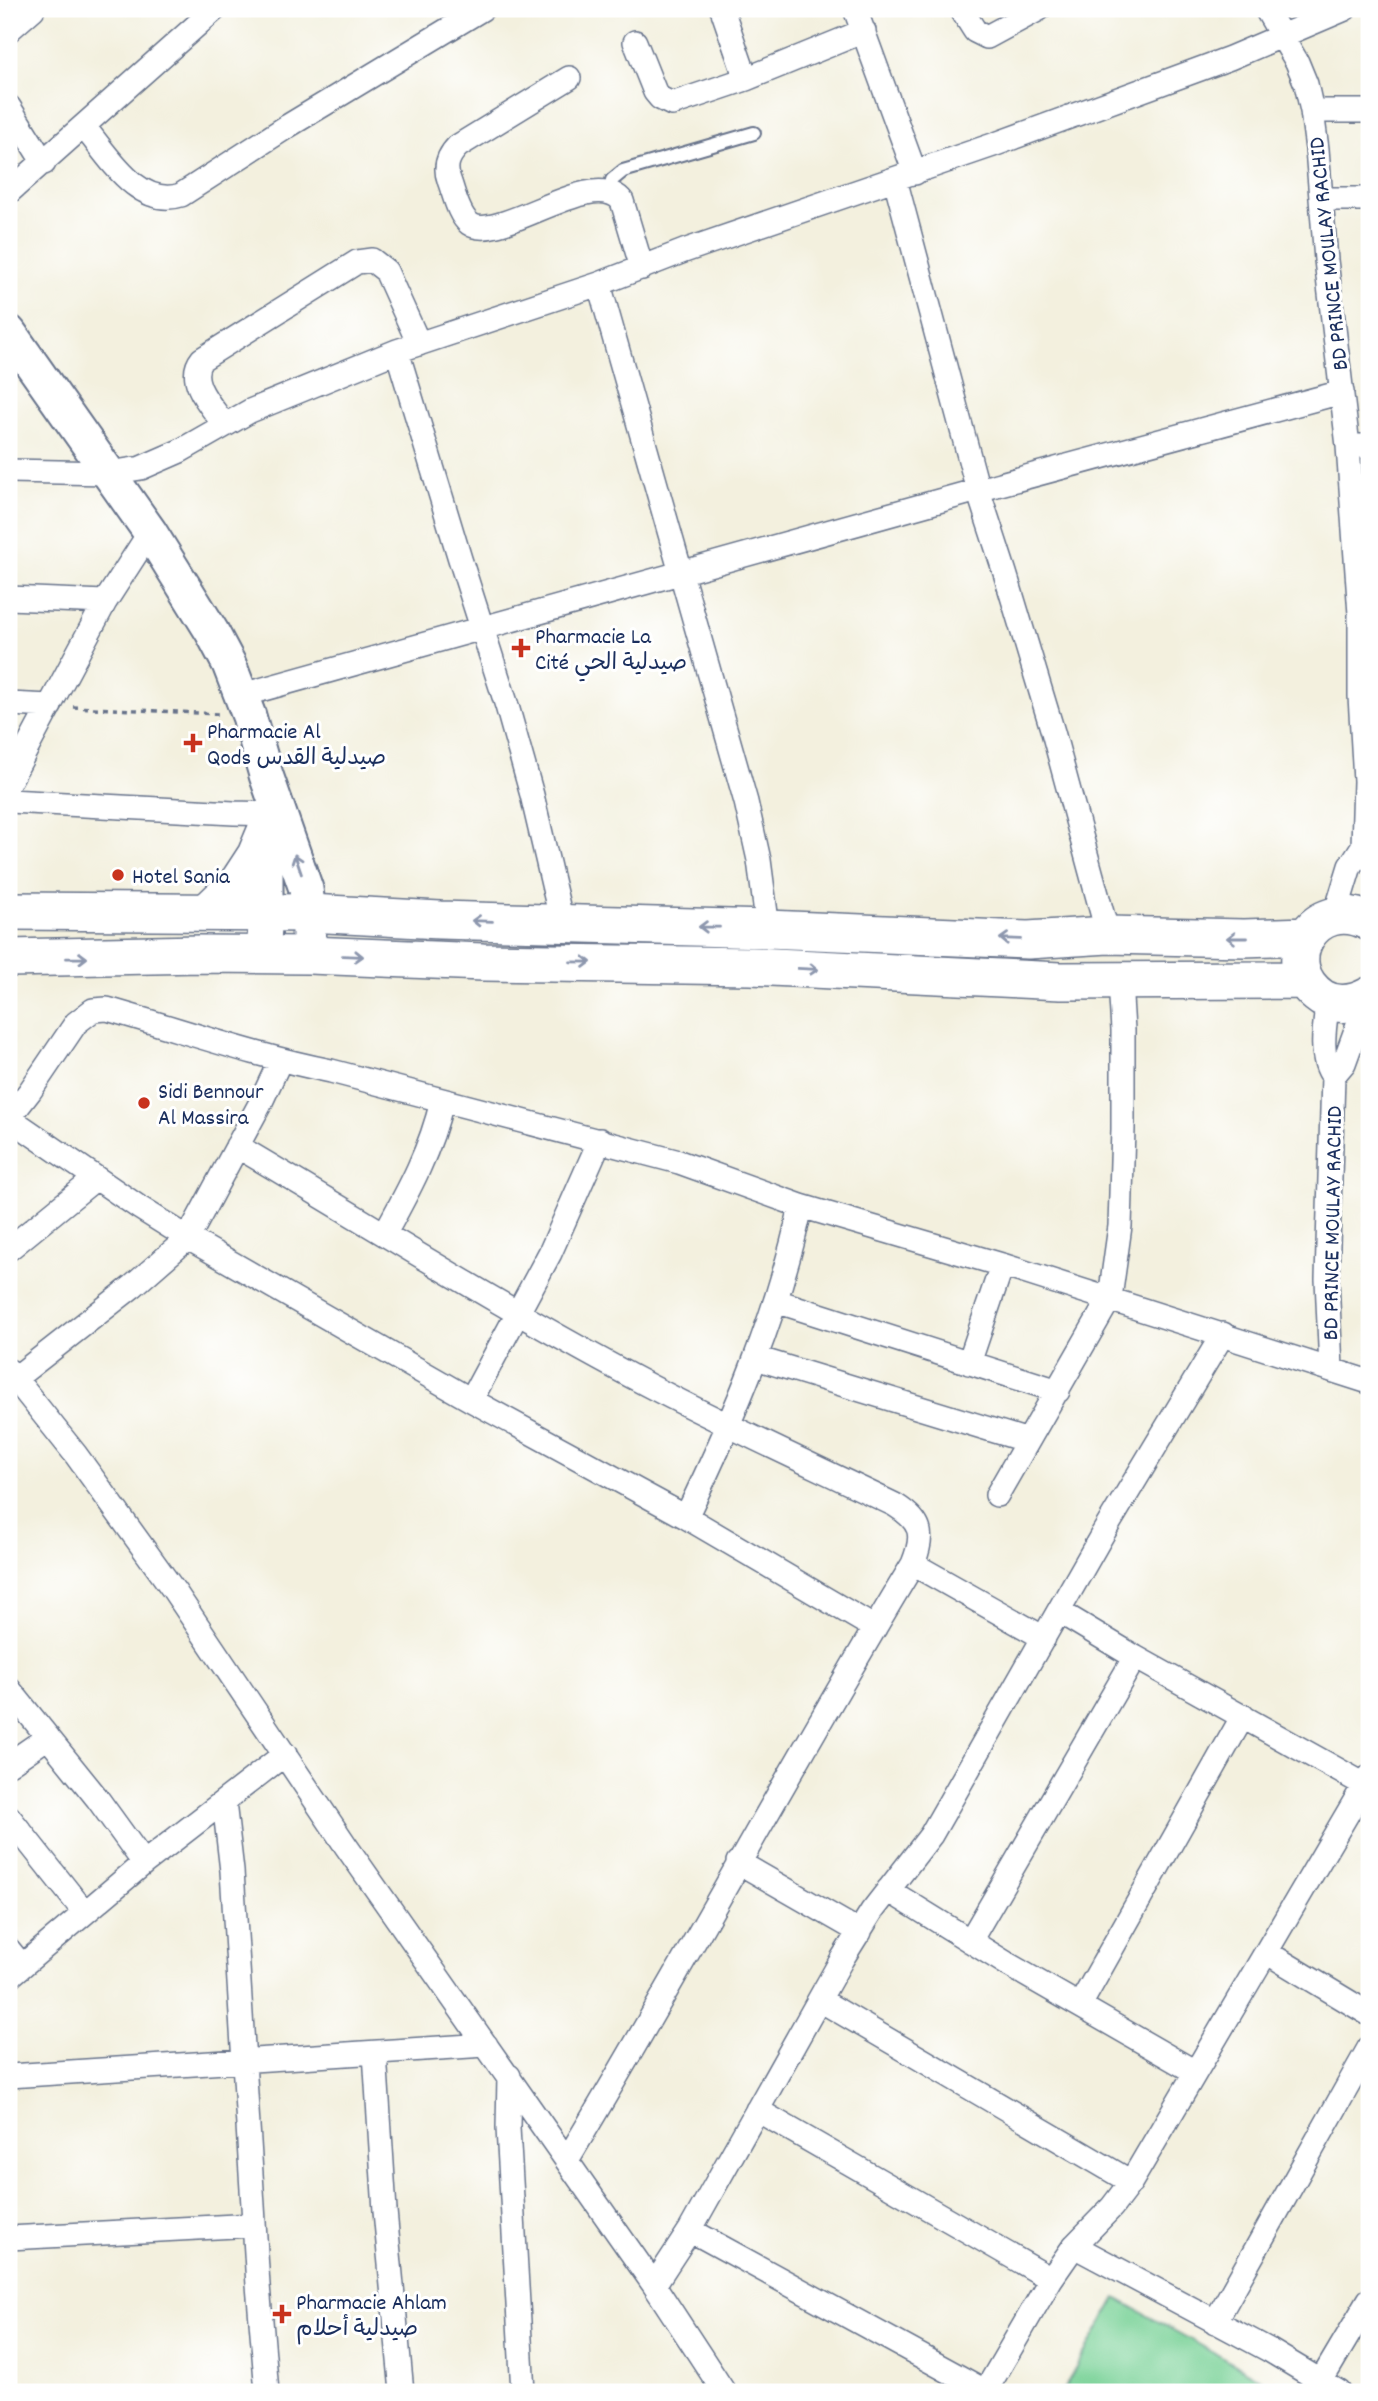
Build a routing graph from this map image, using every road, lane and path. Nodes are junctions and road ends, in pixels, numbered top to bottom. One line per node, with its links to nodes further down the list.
1 (33, 9): 11 (street)
2 (215, 9): 10 (street)
3 (482, 9): 20 (street)
4 (722, 9): 16 (street)
5 (855, 9): 12 (street)
6 (961, 9): 7 (street)
7 (1039, 9)
8 (1266, 9): 13 (street, BD PRINCE MOULAY RACHID)
9 (1345, 9): 13 (street)
10 (189, 17): 20 (street)
11 (9, 30)
12 (864, 31): 16 (street); 23 (street)
13 (1284, 36): 18 (street, BD PRINCE MOULAY RACHID); 23 (street)
14 (635, 42): 16 (street)
15 (569, 78): 25 (street)
16 (746, 79)
17 (9, 107): 22 (street)
18 (1312, 111): 19 (street); 26 (street, BD PRINCE MOULAY RACHID)
19 (1369, 111)
20 (84, 127): 22 (street)
21 (754, 133): 25 (lane)
22 (44, 163): 24 (street)
23 (905, 176): 28 (street); 38 (street)
24 (9, 192)
25 (610, 192): 28 (street)
26 (1323, 199): 27 (street); 33 (street, BD PRINCE MOULAY RACHID)
27 (1369, 199)
28 (642, 268): 29 (street)
29 (599, 284): 31 (street); 41 (street)
30 (9, 332): 32 (main road)
31 (408, 347): 34 (street); 34 (street); 44 (street)
32 (19, 361): 37 (main road)
33 (1342, 393): 35 (street, BD PRINCE MOULAY RACHID); 38 (street)
34 (224, 424): 37 (street)
35 (1359, 446): 40 (street, BD PRINCE MOULAY RACHID)
36 (9, 471): 37 (street)
37 (109, 473): 39 (main road)
38 (978, 490): 41 (street); 59 (street)
39 (150, 532): 43 (street); 47 (main road)
40 (1362, 555): 51 (street, BD PRINCE MOULAY RACHID)
41 (681, 572): 44 (street); 58 (street)
42 (9, 598): 43 (street)
43 (105, 602): 46 (street)
44 (482, 628): 47 (street); 57 (street)
45 (9, 704): 46 (street)
46 (50, 706): 47 (path); 48 (street)
47 (246, 706): 50 (main road)
48 (9, 782)
49 (9, 801): 50 (street)
50 (271, 820): 53 (main road); 54 (main road); 55 (main road, one-way to 50)
51 (1367, 851): 56 (street, BD PRINCE MOULAY RACHID)
52 (9, 911): 53 (main road)
53 (207, 912): 54 (main road)
54 (265, 912): 55 (main road); 61 (main road)
55 (309, 913): 57 (main road, one-way to 55); 62 (main road)
56 (1352, 918): 60 (main road)
57 (562, 923): 58 (main road, one-way to 57)
58 (768, 929): 59 (main road, one-way to 58)
59 (1108, 936): 60 (main road, one-way to 59)
60 (1306, 936): 65 (main road)
61 (263, 954): 62 (main road); 63 (main road, one-way to 61)
62 (309, 955): 64 (main road, one-way to 64)
63 (9, 958)
64 (1120, 982): 65 (main road); 79 (street)
65 (1316, 991): 66 (main road); 68 (street, BD PRINCE MOULAY RACHID)
66 (1369, 997): 68 (street, BD PRINCE MOULAY RACHID)
67 (280, 1061): 69 (street); 70 (street); 72 (street)
68 (1333, 1076): 85 (street, BD PRINCE MOULAY RACHID)
69 (442, 1101): 71 (street); 75 (street)
70 (9, 1118): 73 (street)
71 (600, 1140): 74 (street); 81 (street)
72 (237, 1146): 75 (street); 76 (street)
73 (96, 1178): 76 (street); 77 (street)
74 (800, 1206): 78 (street); 80 (street)
75 (385, 1233): 81 (street)
76 (188, 1238): 86 (street); 89 (street)
77 (9, 1249)
78 (1002, 1265): 79 (street); 84 (street)
79 (1111, 1298): 82 (street); 88 (street)
80 (776, 1301): 83 (street); 84 (street)
81 (518, 1313): 89 (street); 90 (street)
82 (1223, 1334): 85 (street); 95 (street)
83 (756, 1358): 90 (street); 91 (street)
84 (969, 1363): 88 (street)
85 (1331, 1369): 87 (street)
86 (11, 1377): 102 (street)
87 (1369, 1382)
88 (1058, 1391): 91 (street)
89 (471, 1400): 93 (street)
90 (727, 1426): 93 (street); 94 (street)
91 (1028, 1441): 92 (street)
92 (997, 1495)
93 (686, 1517): 96 (street)
94 (913, 1564): 96 (street); 97 (street)
95 (1060, 1612): 97 (street); 98 (street)
96 (875, 1628): 107 (street)
97 (1044, 1638): 109 (street)
98 (1135, 1657): 100 (street); 112 (street)
99 (9, 1689): 101 (street)
100 (1243, 1716): 104 (street); 116 (street)
101 (48, 1737): 103 (street); 108 (street)
102 (285, 1754): 105 (street); 118 (street)
103 (9, 1764)
104 (1367, 1781): 113 (street)
105 (224, 1802): 108 (street); 121 (street)
106 (9, 1817): 110 (street)
107 (738, 1862): 111 (street); 126 (street)
108 (144, 1863): 110 (street)
109 (888, 1890): 111 (street); 112 (street)
110 (85, 1913): 114 (street)
111 (860, 1932): 115 (street)
112 (970, 1941): 116 (street)
113 (1266, 1952): 117 (street); 122 (street)
114 (13, 1964)
115 (820, 2000): 125 (street); 127 (street)
116 (1080, 2005): 122 (street)
117 (1369, 2014)
118 (486, 2045): 120 (street); 124 (street)
119 (1369, 2049): 135 (street)
120 (374, 2053): 121 (street); 138 (street)
121 (244, 2062): 123 (street); 128 (street)
122 (1195, 2072): 127 (street)
123 (9, 2076)
124 (509, 2077): 126 (street); 139 (street)
125 (757, 2110): 129 (street); 132 (street)
126 (567, 2160): 133 (street)
127 (1131, 2182): 131 (street)
128 (254, 2225): 130 (street); 137 (street)
129 (690, 2230): 133 (street); 142 (street)
130 (9, 2238)
131 (1074, 2246): 132 (street); 135 (street)
132 (1051, 2279): 142 (street)
133 (654, 2286): 141 (street)
134 (1369, 2300): 136 (street)
135 (1215, 2322): 136 (street)
136 (1330, 2387)
137 (268, 2392)
138 (402, 2392)
139 (523, 2392)
140 (715, 2392): 141 (street)
141 (724, 2392)
142 (985, 2392)

